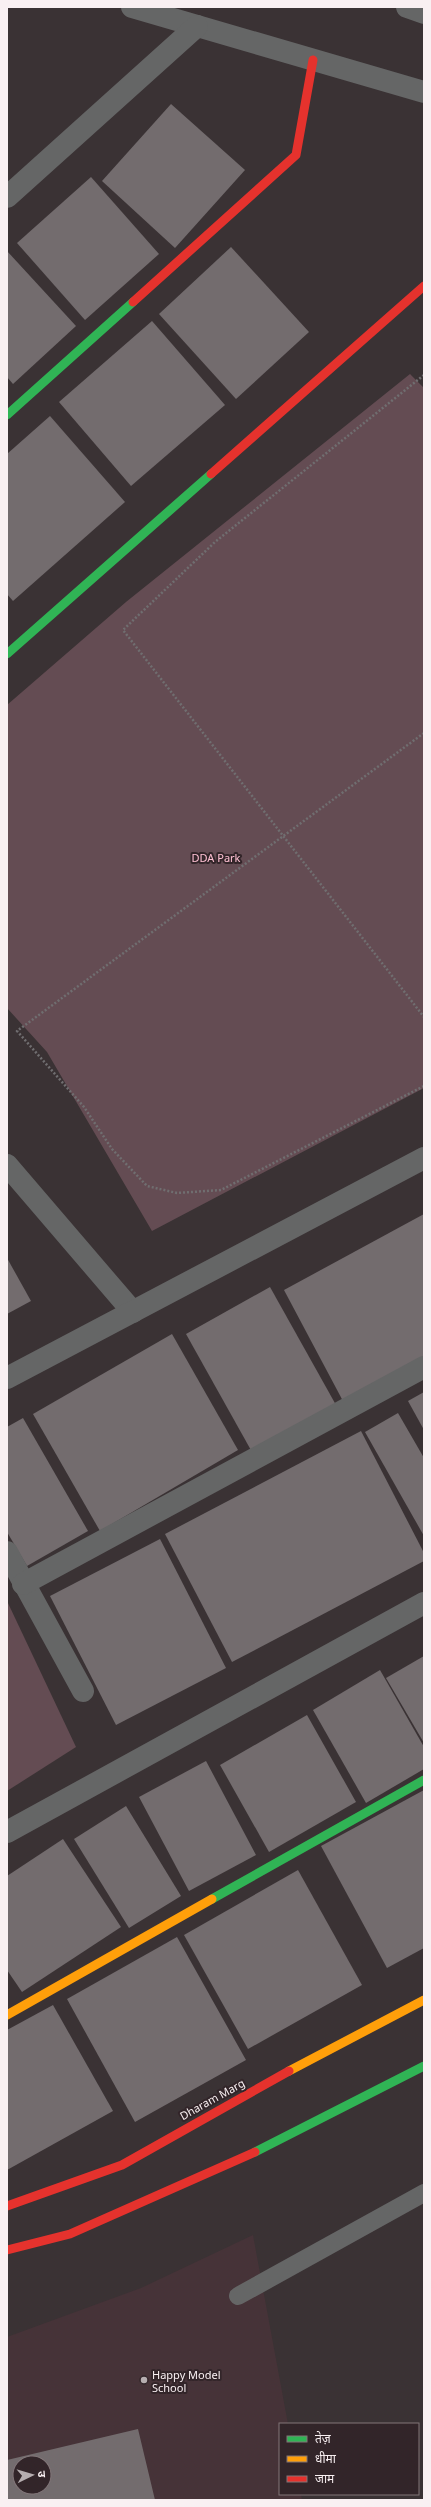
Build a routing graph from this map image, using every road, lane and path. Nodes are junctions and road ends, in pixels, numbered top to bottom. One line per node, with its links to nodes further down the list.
1 (132, 7): 4 (street)
2 (407, 7): 3 (street)
3 (424, 13)
4 (197, 26): 5 (street); 7 (street)
5 (313, 60): 6 (street); 10 (street)
6 (424, 92)
7 (7, 197)
8 (424, 288): 11 (street)
9 (424, 374): 13 (path)
10 (7, 415)
11 (7, 654)
12 (424, 733): 13 (path)
13 (285, 835): 14 (path); 15 (path)
14 (424, 1017)
15 (424, 1086)
16 (424, 1158): 18 (street)
17 (7, 1165): 18 (street)
18 (133, 1312): 20 (street)
19 (424, 1367): 22 (street)
20 (7, 1378)
21 (7, 1552): 22 (street)
22 (23, 1584): 24 (street)
23 (424, 1603): 26 (street)
24 (83, 1691)
25 (424, 1780): 28 (street)
26 (7, 1832)
27 (424, 2000): 31 (street, Dharam Marg)
28 (7, 2015)
29 (424, 2066): 32 (street)
30 (424, 2193): 33 (lane)
31 (7, 2206)
32 (7, 2250)
33 (238, 2296)

